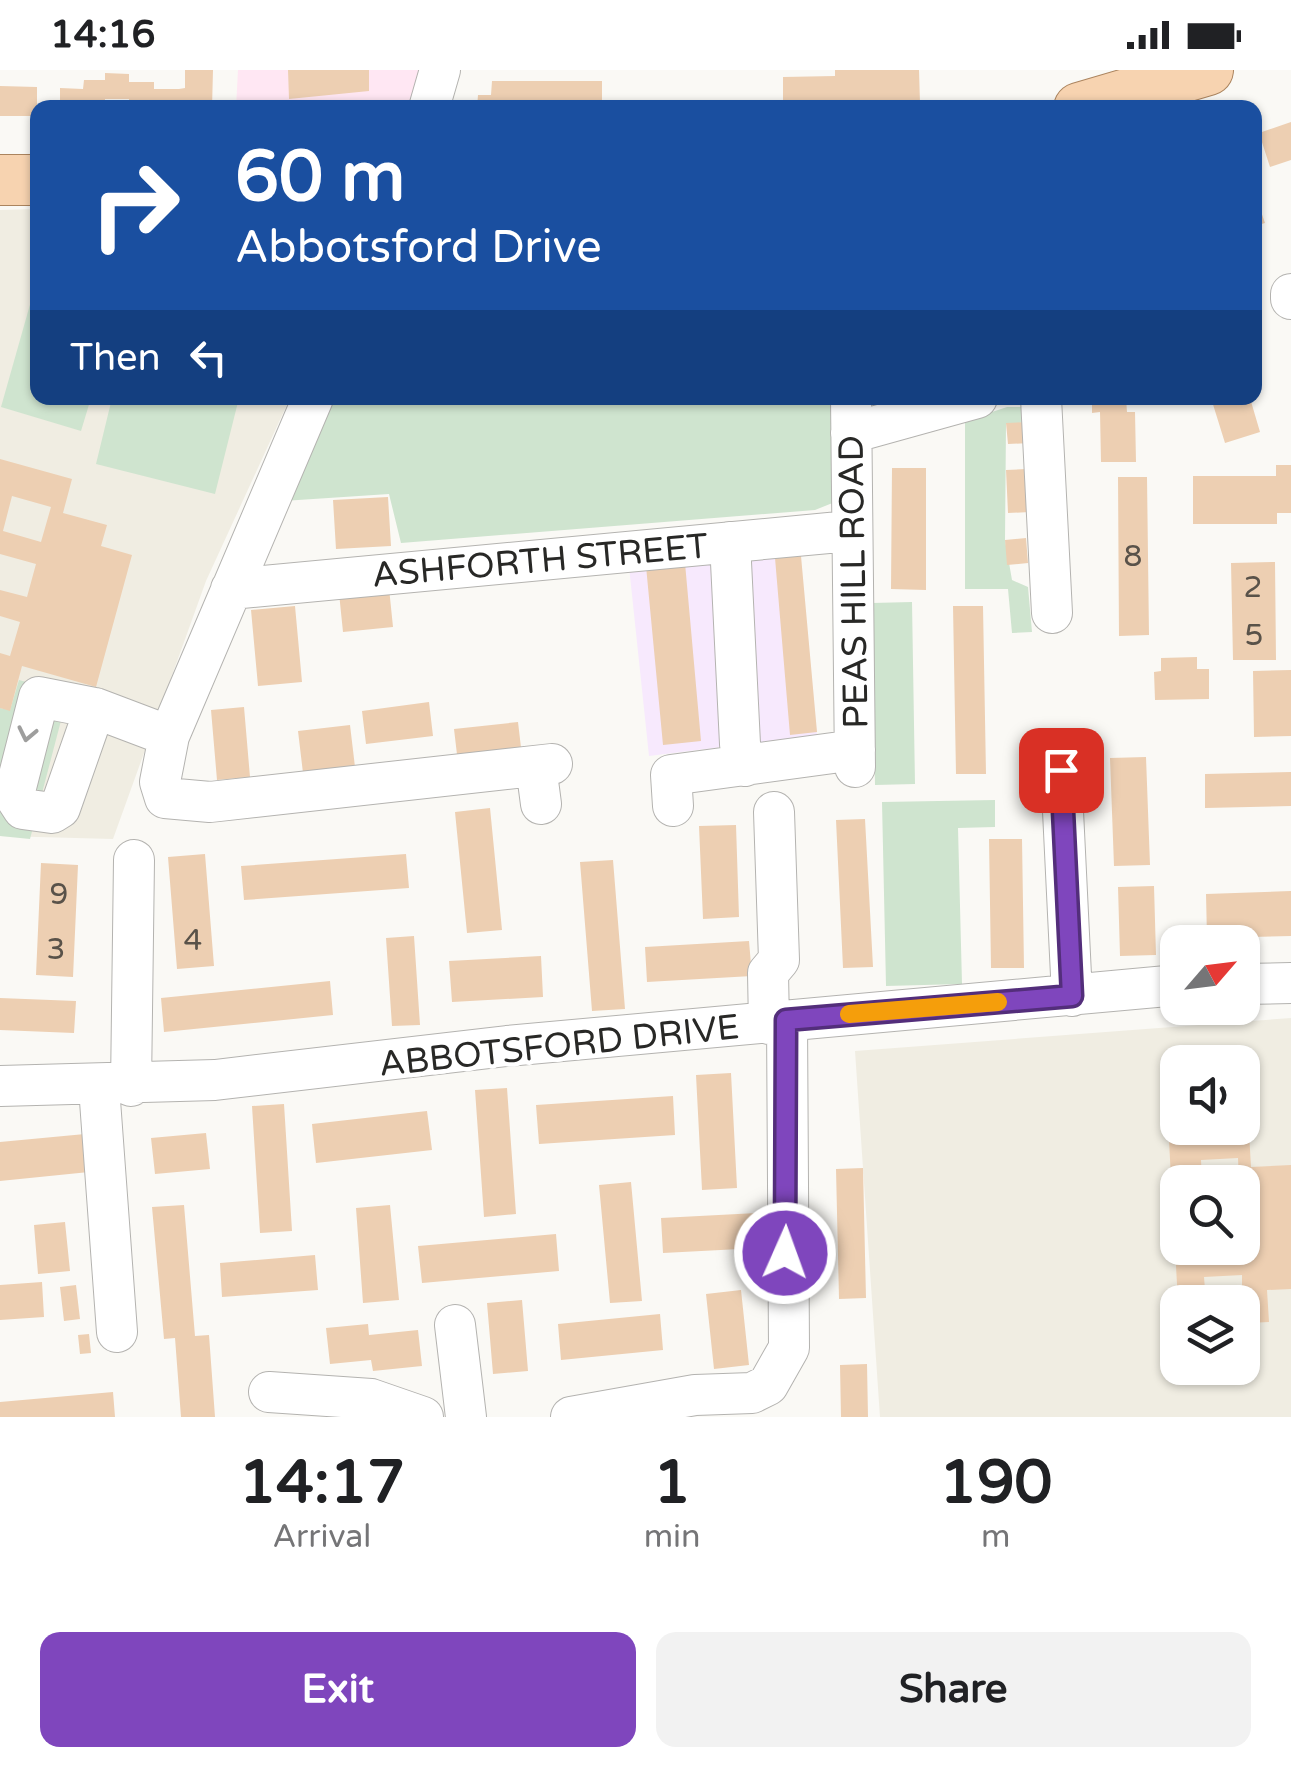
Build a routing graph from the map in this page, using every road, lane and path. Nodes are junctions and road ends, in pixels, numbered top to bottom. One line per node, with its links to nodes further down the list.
1 (440, 70): 3 (street)
2 (1208, 70): 4 (main road)
3 (431, 100)
4 (1106, 100)
5 (0, 180): 6 (main road)
6 (30, 180)
7 (310, 405): 13 (street)
8 (925, 405): 10 (street)
9 (1041, 405): 14 (street)
10 (851, 415): 11 (street, PEAS HILL ROAD)
11 (850, 530): 12 (street, ASHFORTH STREET); 17 (street, PEAS HILL ROAD)
12 (730, 542): 13 (street, ASHFORTH STREET); 17 (street)
13 (230, 589): 16 (street)
14 (1052, 613)
15 (95, 708): 16 (street)
16 (165, 754): 19 (street)
17 (745, 766): 20 (street)
18 (1061, 770): 26 (street)
19 (543, 778)
20 (673, 806)
21 (774, 812): 27 (street)
22 (134, 860): 29 (street)
23 (1291, 983): 24 (street)
24 (1260, 984)
25 (1160, 988): 26 (street, ABBOTSFORD DRIVE)
26 (1072, 996): 27 (street, ABBOTSFORD DRIVE)
27 (778, 1022): 29 (street, ABBOTSFORD DRIVE); 33 (street)
28 (0, 1086): 29 (street, ABBOTSFORD DRIVE)
29 (115, 1086): 30 (street)
30 (109, 1311)
31 (455, 1325): 35 (street)
32 (269, 1392): 34 (street)
33 (748, 1405): 36 (street)
34 (423, 1417)
35 (466, 1417)
36 (570, 1417)

